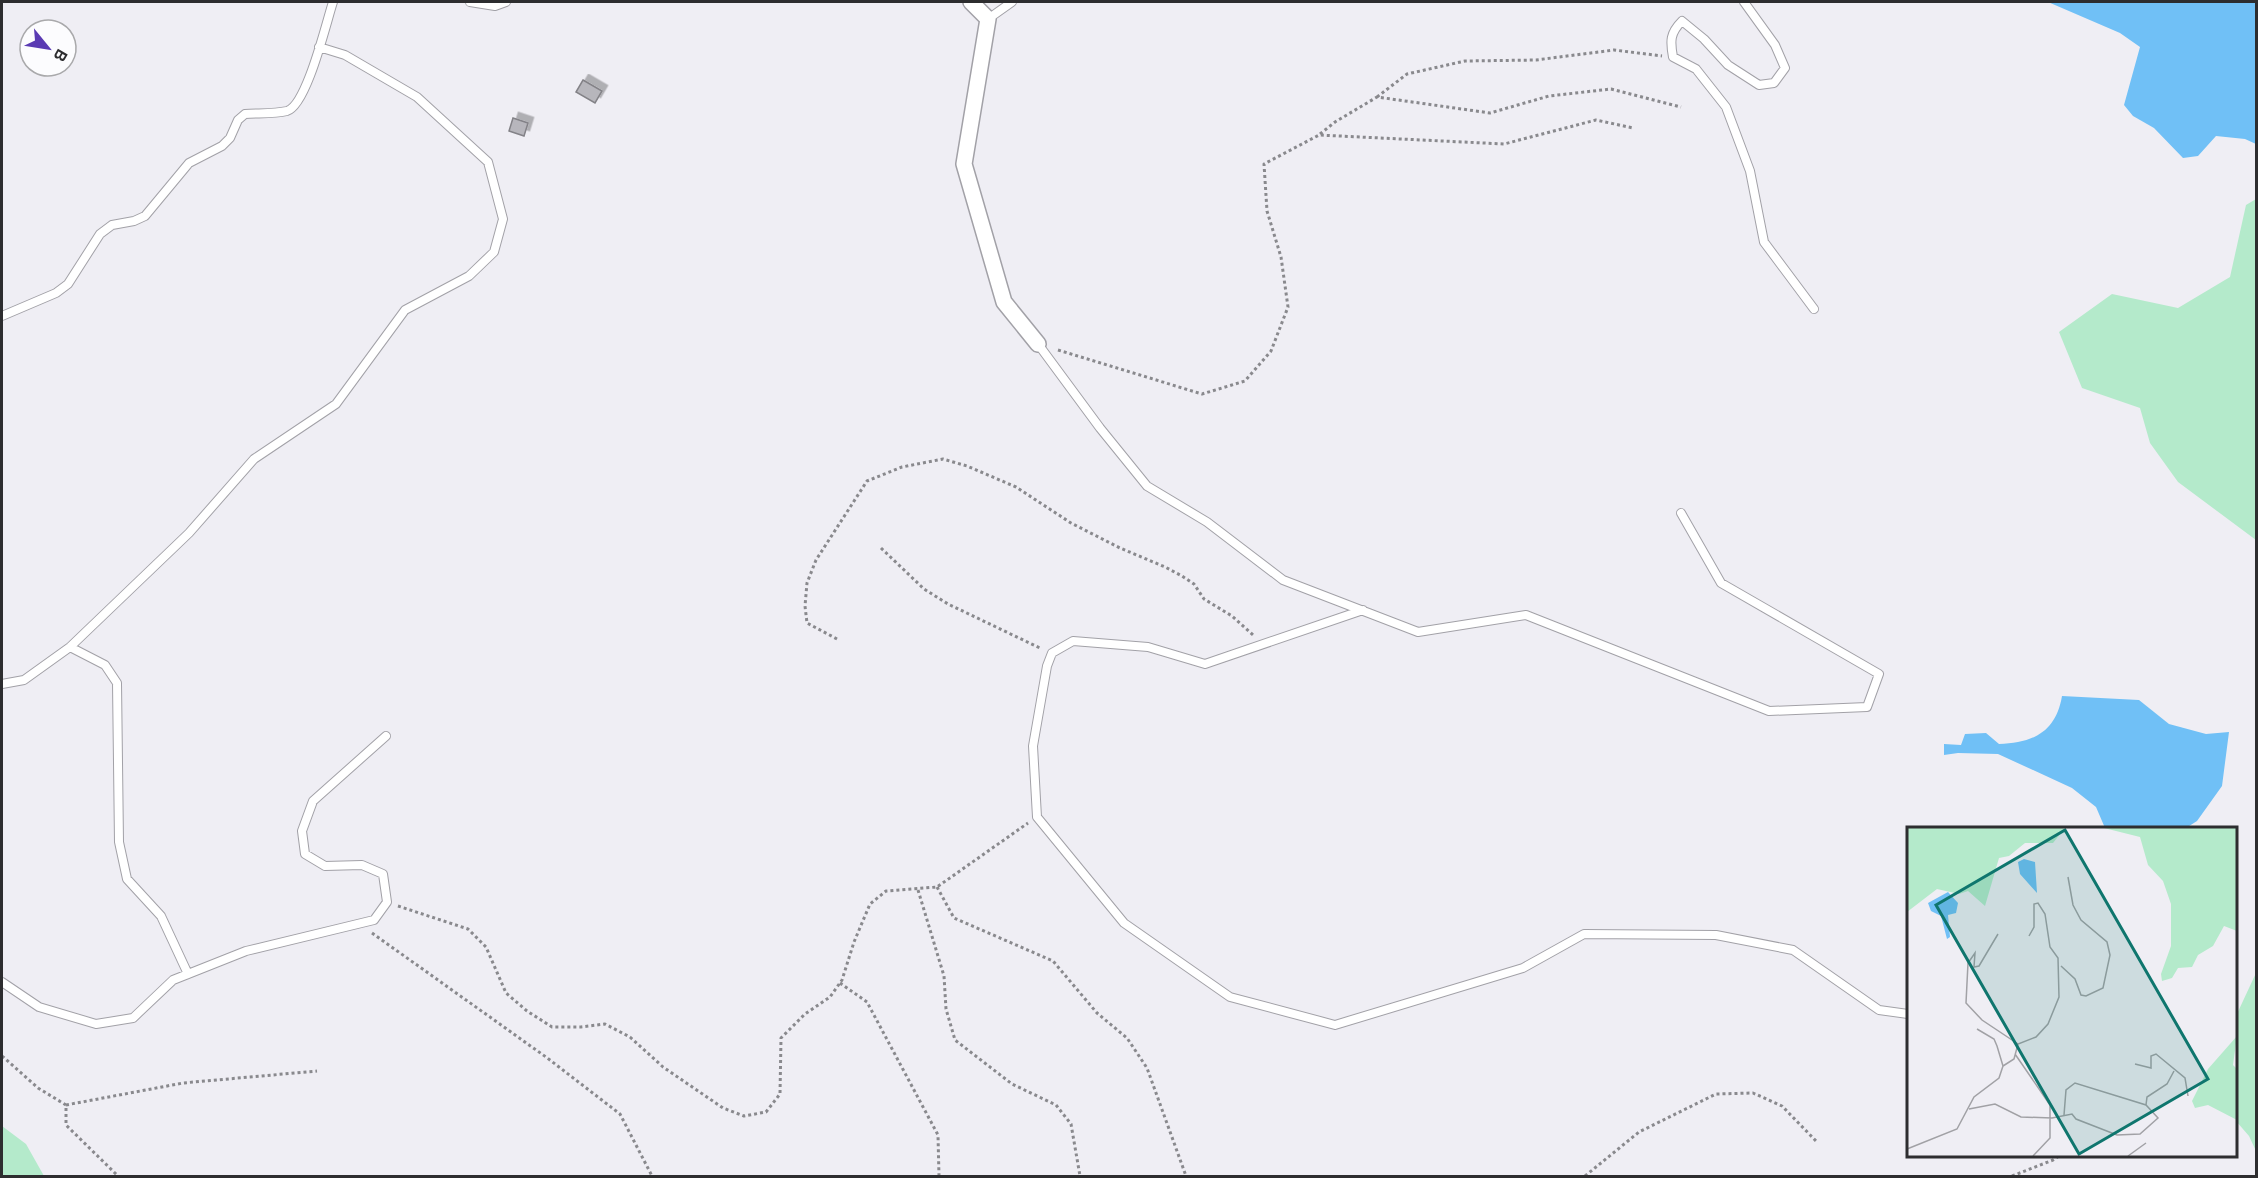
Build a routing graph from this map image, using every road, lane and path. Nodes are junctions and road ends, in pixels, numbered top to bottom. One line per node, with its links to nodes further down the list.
1 (333, 2): 8 (lane)
2 (470, 2): 3 (lane)
3 (506, 2)
4 (971, 2): 7 (street)
5 (1012, 2): 7 (lane)
6 (1744, 2): 9 (lane)
7 (987, 19): 16 (street)
8 (319, 48): 15 (lane); 22 (lane)
9 (1673, 57): 10 (path); 14 (lane)
10 (1377, 97): 11 (path); 13 (path)
11 (1681, 107)
12 (1634, 128): 13 (path)
13 (1319, 135): 16 (path)
14 (1814, 309)
15 (2, 316)
16 (1038, 344): 19 (lane)
17 (1681, 513): 19 (lane)
18 (881, 548): 23 (path)
19 (1363, 610): 21 (lane)
20 (837, 639): 21 (path)
21 (1264, 644): 23 (lane)
22 (70, 647): 24 (lane); 31 (lane)
23 (1052, 653): 26 (lane)
24 (2, 684)
25 (386, 736): 29 (lane)
26 (1037, 817): 27 (path); 34 (lane)
27 (937, 887): 28 (path); 44 (path)
28 (918, 890): 33 (path); 43 (path)
29 (387, 902): 30 (lane); 33 (path)
30 (358, 923): 31 (lane); 41 (path)
31 (188, 974): 32 (lane)
32 (2, 982)
33 (840, 983): 42 (path)
34 (1907, 1014)
35 (2, 1056): 37 (path)
36 (317, 1071): 37 (path)
37 (66, 1105): 40 (path)
38 (1816, 1141): 45 (path)
39 (2057, 1157): 46 (path)
40 (118, 1176)
41 (652, 1176)
42 (939, 1176)
43 (1080, 1176)
44 (1186, 1176)
45 (1585, 1176)
46 (2012, 1176)

